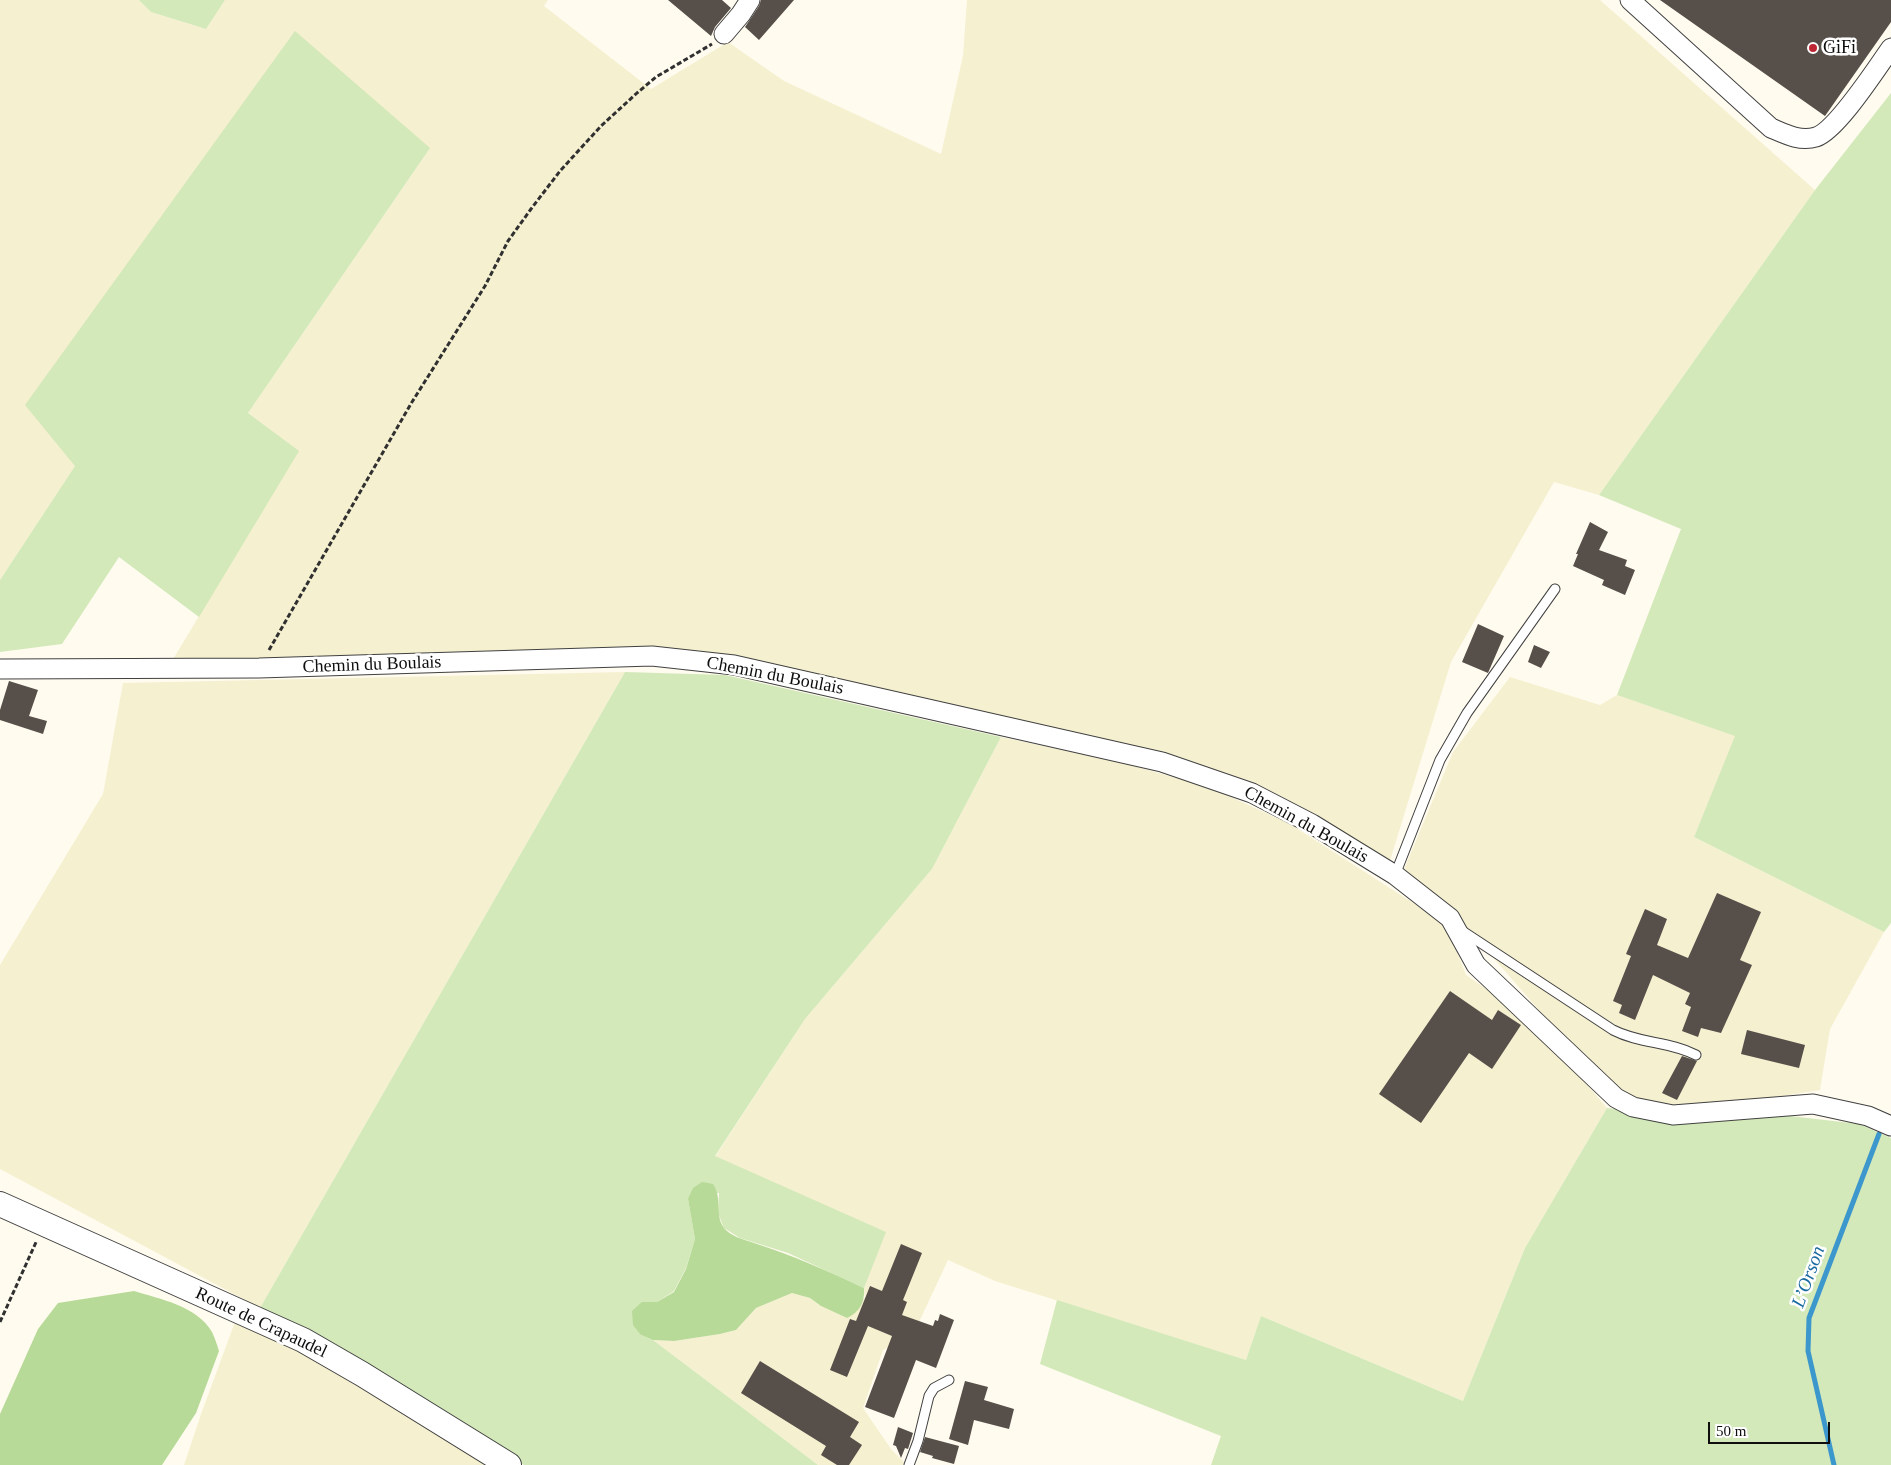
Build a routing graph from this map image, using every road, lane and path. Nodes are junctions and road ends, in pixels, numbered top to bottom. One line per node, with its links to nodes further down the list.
1 (750, 0): 3 (street)
2 (1630, 0): 4 (street)
3 (724, 34): 6 (path)
4 (1891, 48)
5 (1555, 589): 8 (lane)
6 (259, 668): 7 (street, Chemin du Boulais); 8 (street, Chemin du Boulais)
7 (0, 669)
8 (1394, 875): 9 (street, Chemin du Boulais)
9 (1450, 918): 10 (lane); 11 (street)
10 (1696, 1055)
11 (1891, 1126)
12 (0, 1204): 13 (street, Route de Crapaudel)
13 (44, 1224): 14 (path); 16 (street, Route de Crapaudel)
14 (0, 1322)
15 (949, 1380): 17 (lane)
16 (509, 1465)
17 (909, 1465)

